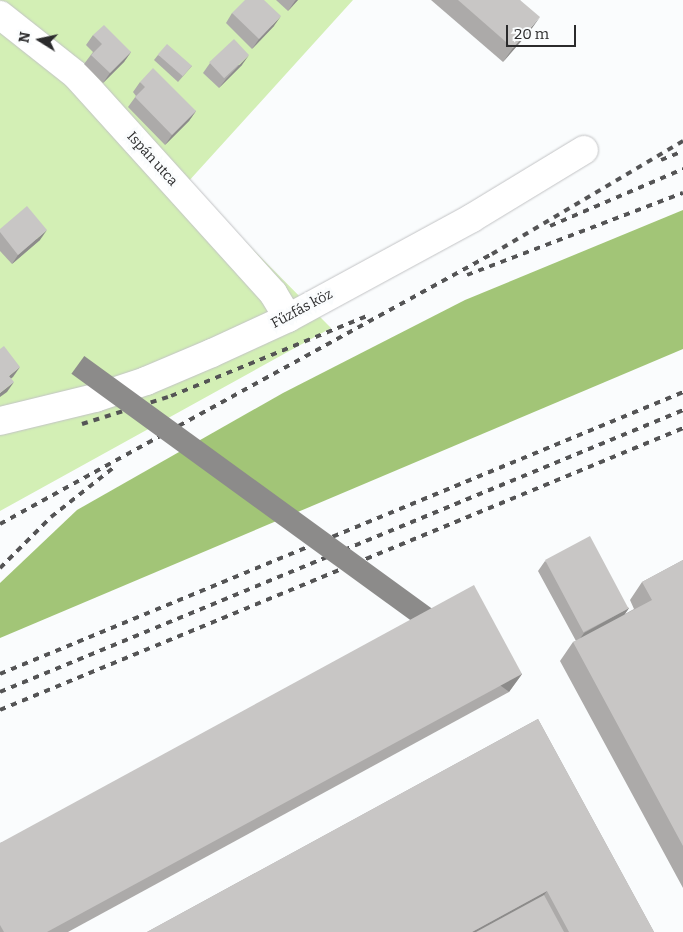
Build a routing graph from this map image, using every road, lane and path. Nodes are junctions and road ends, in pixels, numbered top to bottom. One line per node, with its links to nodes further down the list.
1 (0, 15): 3 (street, Ispán utca)
2 (584, 150): 3 (street, Fűzfás köz)
3 (288, 318): 4 (street, Fűzfás köz)
4 (0, 421)

